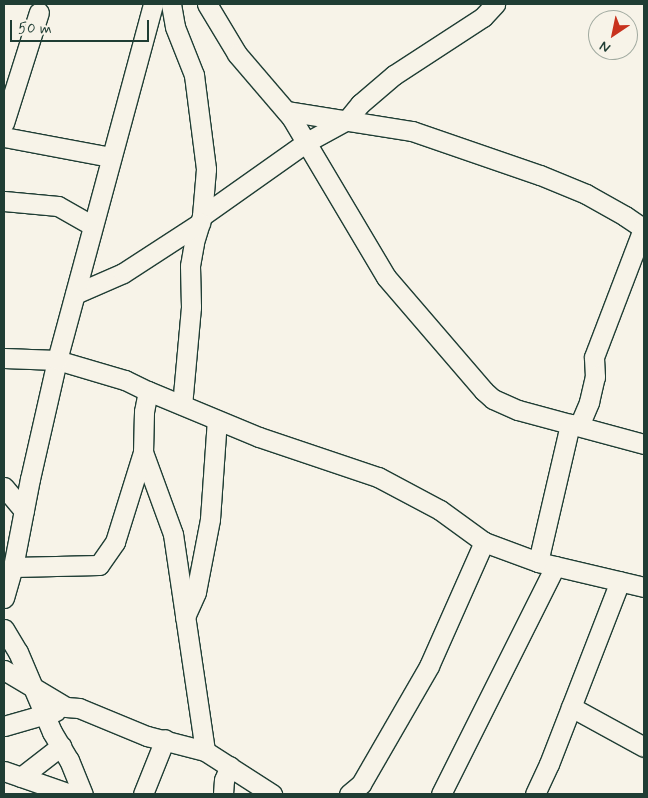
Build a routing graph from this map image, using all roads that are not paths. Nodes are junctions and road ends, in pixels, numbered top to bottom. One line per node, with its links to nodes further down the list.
1 (152, 4): 11 (street)
2 (171, 4): 13 (street)
3 (207, 4): 6 (street)
4 (495, 4): 7 (street)
5 (39, 12): 8 (street)
6 (286, 112): 7 (street); 10 (street)
7 (347, 120): 10 (street); 15 (street)
8 (4, 123)
9 (4, 137): 11 (street)
10 (305, 143): 13 (street); 22 (street)
11 (112, 157): 14 (street)
12 (4, 200): 14 (street)
13 (201, 220): 16 (street); 20 (street)
14 (93, 226): 16 (street)
15 (644, 228): 22 (street)
16 (75, 294): 18 (street)
17 (4, 358): 18 (street)
18 (57, 360): 19 (street); 27 (street)
19 (148, 391): 20 (street); 24 (street)
20 (182, 405): 21 (street)
21 (218, 420): 29 (street); 35 (street)
22 (575, 425): 23 (street); 30 (street)
23 (644, 444)
24 (143, 452): 26 (street); 28 (street)
25 (4, 487): 27 (street)
26 (158, 492): 28 (street); 35 (street)
27 (24, 511): 31 (street)
28 (126, 511): 31 (street)
29 (484, 542): 30 (street); 54 (street)
30 (547, 564): 32 (street); 55 (street)
31 (13, 567): 34 (street)
32 (620, 581): 33 (street); 40 (street)
33 (644, 587)
34 (4, 598)
35 (185, 617): 46 (street)
36 (4, 629): 38 (street)
37 (4, 670): 38 (street)
38 (34, 688): 39 (street); 41 (street)
39 (66, 707): 41 (street); 43 (street)
40 (571, 707): 45 (street); 56 (street)
41 (46, 716): 42 (street); 44 (street)
42 (4, 726)
43 (165, 739): 46 (street); 51 (street)
44 (61, 746): 48 (street); 50 (street)
45 (644, 747)
46 (205, 751): 47 (street)
47 (230, 766): 52 (street); 53 (street)
48 (12, 774): 49 (street)
49 (68, 794)
50 (83, 794)
51 (143, 794)
52 (223, 794)
53 (272, 794)
54 (349, 794)
55 (441, 794)
56 (535, 794)

